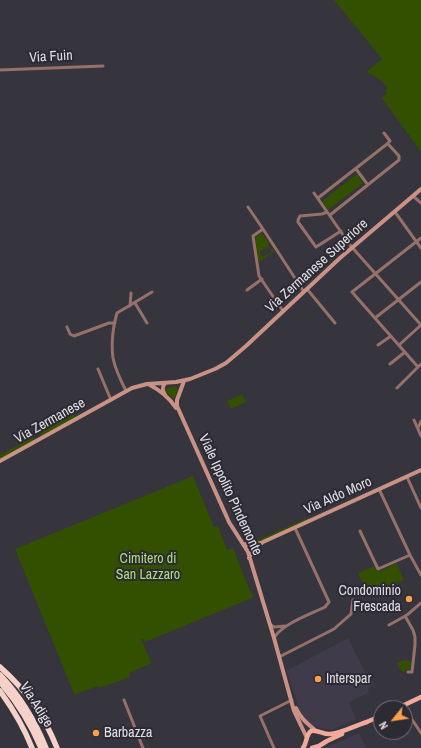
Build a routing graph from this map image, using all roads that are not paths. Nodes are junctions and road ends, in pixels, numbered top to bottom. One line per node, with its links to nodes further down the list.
1 (104, 66): 2 (street, Via Fuin)
2 (0, 70)
3 (384, 133): 4 (street)
4 (387, 144): 5 (street); 6 (street)
5 (356, 169): 6 (street); 10 (street)
6 (368, 185): 14 (street)
7 (421, 189): 9 (street, Via Zermanese Superiore)
8 (314, 193): 10 (street)
9 (413, 196): 11 (street); 13 (street, Via Zermanese Superiore)
10 (318, 198): 14 (street)
11 (421, 203)
12 (248, 208): 15 (street)
13 (395, 212): 18 (street); 19 (street, Via Zermanese Superiore)
14 (328, 214): 16 (street); 16 (street)
15 (262, 230): 22 (street); 25 (street)
16 (341, 231): 19 (street)
17 (421, 238): 18 (street)
18 (417, 242): 20 (street); 21 (street)
19 (353, 247): 21 (street); 25 (street, Via Zermanese Superiore)
20 (421, 248)
21 (376, 273): 28 (street); 32 (street)
22 (262, 279): 24 (street); 31 (street)
23 (421, 282): 28 (street)
24 (247, 290)
25 (305, 290): 31 (street, Via Zermanese Superiore); 35 (street)
26 (152, 292): 29 (street)
27 (131, 293): 30 (street)
28 (399, 300): 32 (street); 36 (street)
29 (135, 302): 30 (street); 34 (street)
30 (130, 306): 33 (street)
31 (284, 311): 42 (street, Via Zermanese Superiore)
32 (376, 318): 38 (street)
33 (115, 323): 37 (street); 50 (street)
34 (147, 323)
35 (335, 324)
36 (421, 325): 40 (street)
37 (67, 326)
38 (391, 336): 39 (street); 40 (street)
39 (378, 345)
40 (399, 345): 41 (street)
41 (404, 352): 43 (street); 44 (street)
42 (230, 360): 46 (street, Via Zermanese)
43 (390, 364)
44 (420, 366): 49 (street)
45 (98, 369): 52 (street)
46 (184, 381): 47 (street, Via Zermanese); 53 (street, Viale Ippolito Pindemonte)
47 (165, 383): 48 (street, Via Zermanese); 51 (street)
48 (147, 384): 50 (street, Via Zermanese); 51 (street, Viale Ippolito Pindemonte)
49 (398, 388)
50 (126, 391): 52 (street, Via Zermanese)
51 (165, 396): 53 (street, Viale Ippolito Pindemonte)
52 (111, 400): 58 (street, Via Zermanese)
53 (180, 414): 66 (street, Viale Ippolito Pindemonte)
54 (414, 420): 56 (street)
55 (421, 421): 56 (street)
56 (418, 428): 57 (street)
57 (421, 436)
58 (0, 461)
59 (421, 470): 60 (street, Via Aldo Moro)
60 (407, 477): 61 (street, Via Aldo Moro); 62 (street)
61 (379, 489): 63 (street, Via Aldo Moro); 70 (street)
62 (421, 508)
63 (295, 528): 65 (street, Via Aldo Moro); 78 (street)
64 (360, 530): 70 (street)
65 (263, 542): 67 (street); 69 (street)
66 (243, 544): 67 (street); 68 (street, Viale Ippolito Pindemonte)
67 (251, 544): 68 (street)
68 (247, 550): 69 (street); 71 (street, Viale Ippolito Pindemonte)
69 (253, 550): 71 (street)
70 (410, 555): 72 (street)
71 (249, 558): 76 (street, Viale Ippolito Pindemonte)
72 (421, 575)
73 (353, 600): 80 (street)
74 (421, 603): 75 (street)
75 (405, 616): 77 (street); 82 (street)
76 (270, 624): 78 (street); 79 (street, Viale Ippolito Pindemonte)
77 (389, 625)
78 (285, 626): 79 (street)
79 (274, 638): 80 (street, Viale Ippolito Pindemonte)
80 (279, 657): 86 (street, Viale Ippolito Pindemonte)
81 (0, 667): 97 (highway)
82 (408, 672)
83 (1, 678): 95 (highway, Via Adige); 96 (highway, Via Adige)
84 (0, 691): 94 (highway)
85 (124, 700): 98 (street)
86 (292, 700): 90 (street, Viale Ippolito Pindemonte); 92 (street, Viale Ippolito Pindemonte); 99 (street)
87 (373, 719): 88 (main road)
88 (367, 722): 90 (main road); 93 (main road)
89 (413, 722): 91 (street)
90 (318, 731): 92 (main road); 93 (main road)
91 (421, 733)
92 (307, 739): 100 (main road); 101 (main road)
93 (322, 744): 101 (main road)
94 (32, 748)
95 (41, 748)
96 (46, 748)
97 (57, 748)
98 (143, 748)
99 (274, 748)
100 (303, 748)
101 (314, 748)

